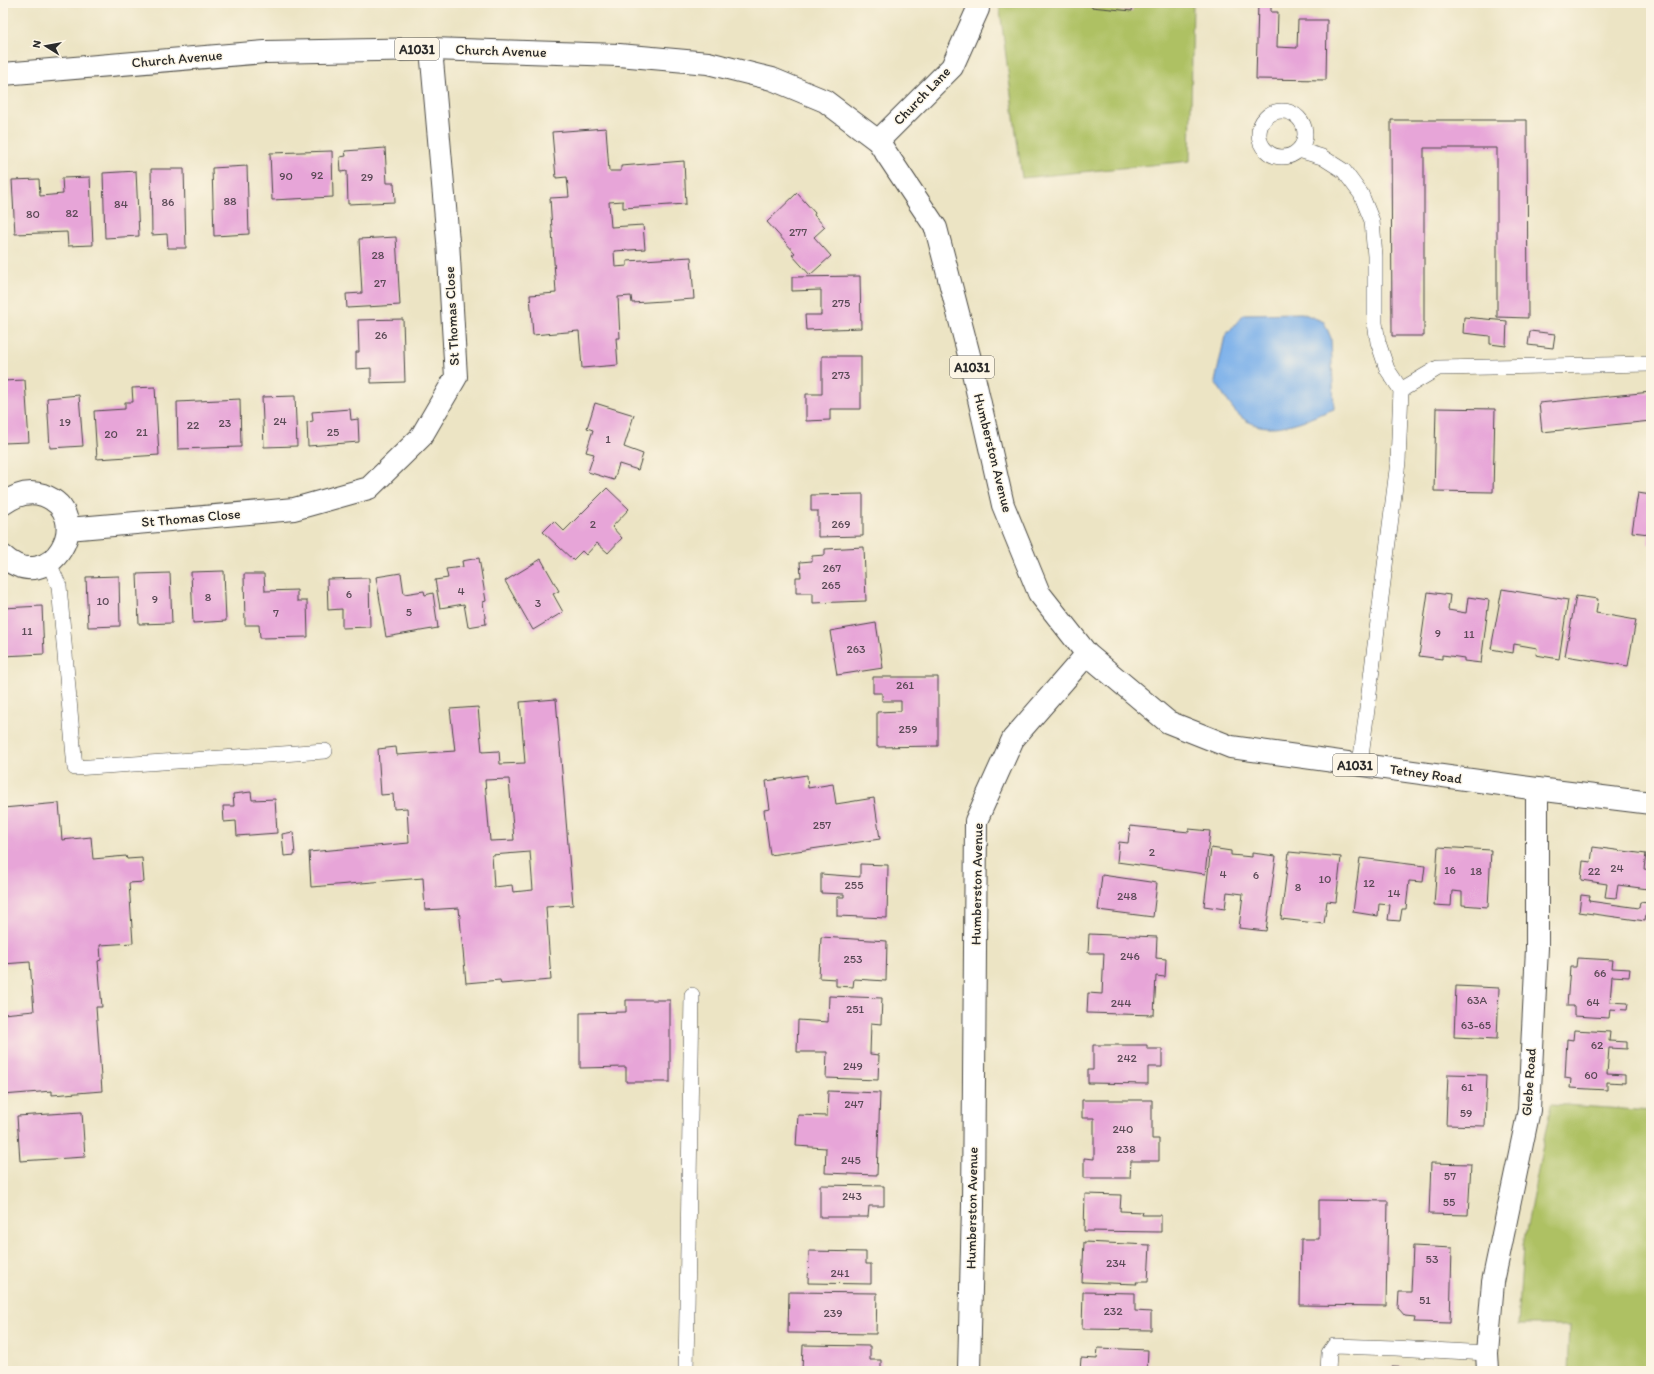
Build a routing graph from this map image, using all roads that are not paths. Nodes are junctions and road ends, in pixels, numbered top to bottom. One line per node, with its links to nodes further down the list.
1 (978, 3): 5 (main road, Church Lane)
2 (431, 49): 3 (main road, Church Avenue / A1031); 4 (main road, Church Avenue / A1031); 10 (main road, St Thomas Close)
3 (3, 74)
4 (825, 101): 5 (main road, Humberston Avenue / A1031)
5 (878, 141): 13 (main road, Humberston Avenue / A1031)
6 (1299, 150): 8 (lane)
7 (1651, 364): 8 (lane)
8 (1401, 390): 15 (lane)
9 (3, 504): 10 (main road)
10 (68, 529): 12 (main road)
11 (3, 556): 12 (main road)
12 (49, 563): 14 (lane)
13 (1087, 654): 15 (main road, Tetney Road / A1031); 21 (main road, Humberston Avenue)
14 (325, 750)
15 (1360, 765): 16 (main road, Tetney Road / A1031)
16 (1537, 789): 17 (main road, Tetney Road / A1031); 19 (main road, Glebe Road)
17 (1651, 803)
18 (692, 995): 20 (lane)
19 (1487, 1362): 22 (lane)
20 (686, 1371)
21 (969, 1371)
22 (1328, 1371)

